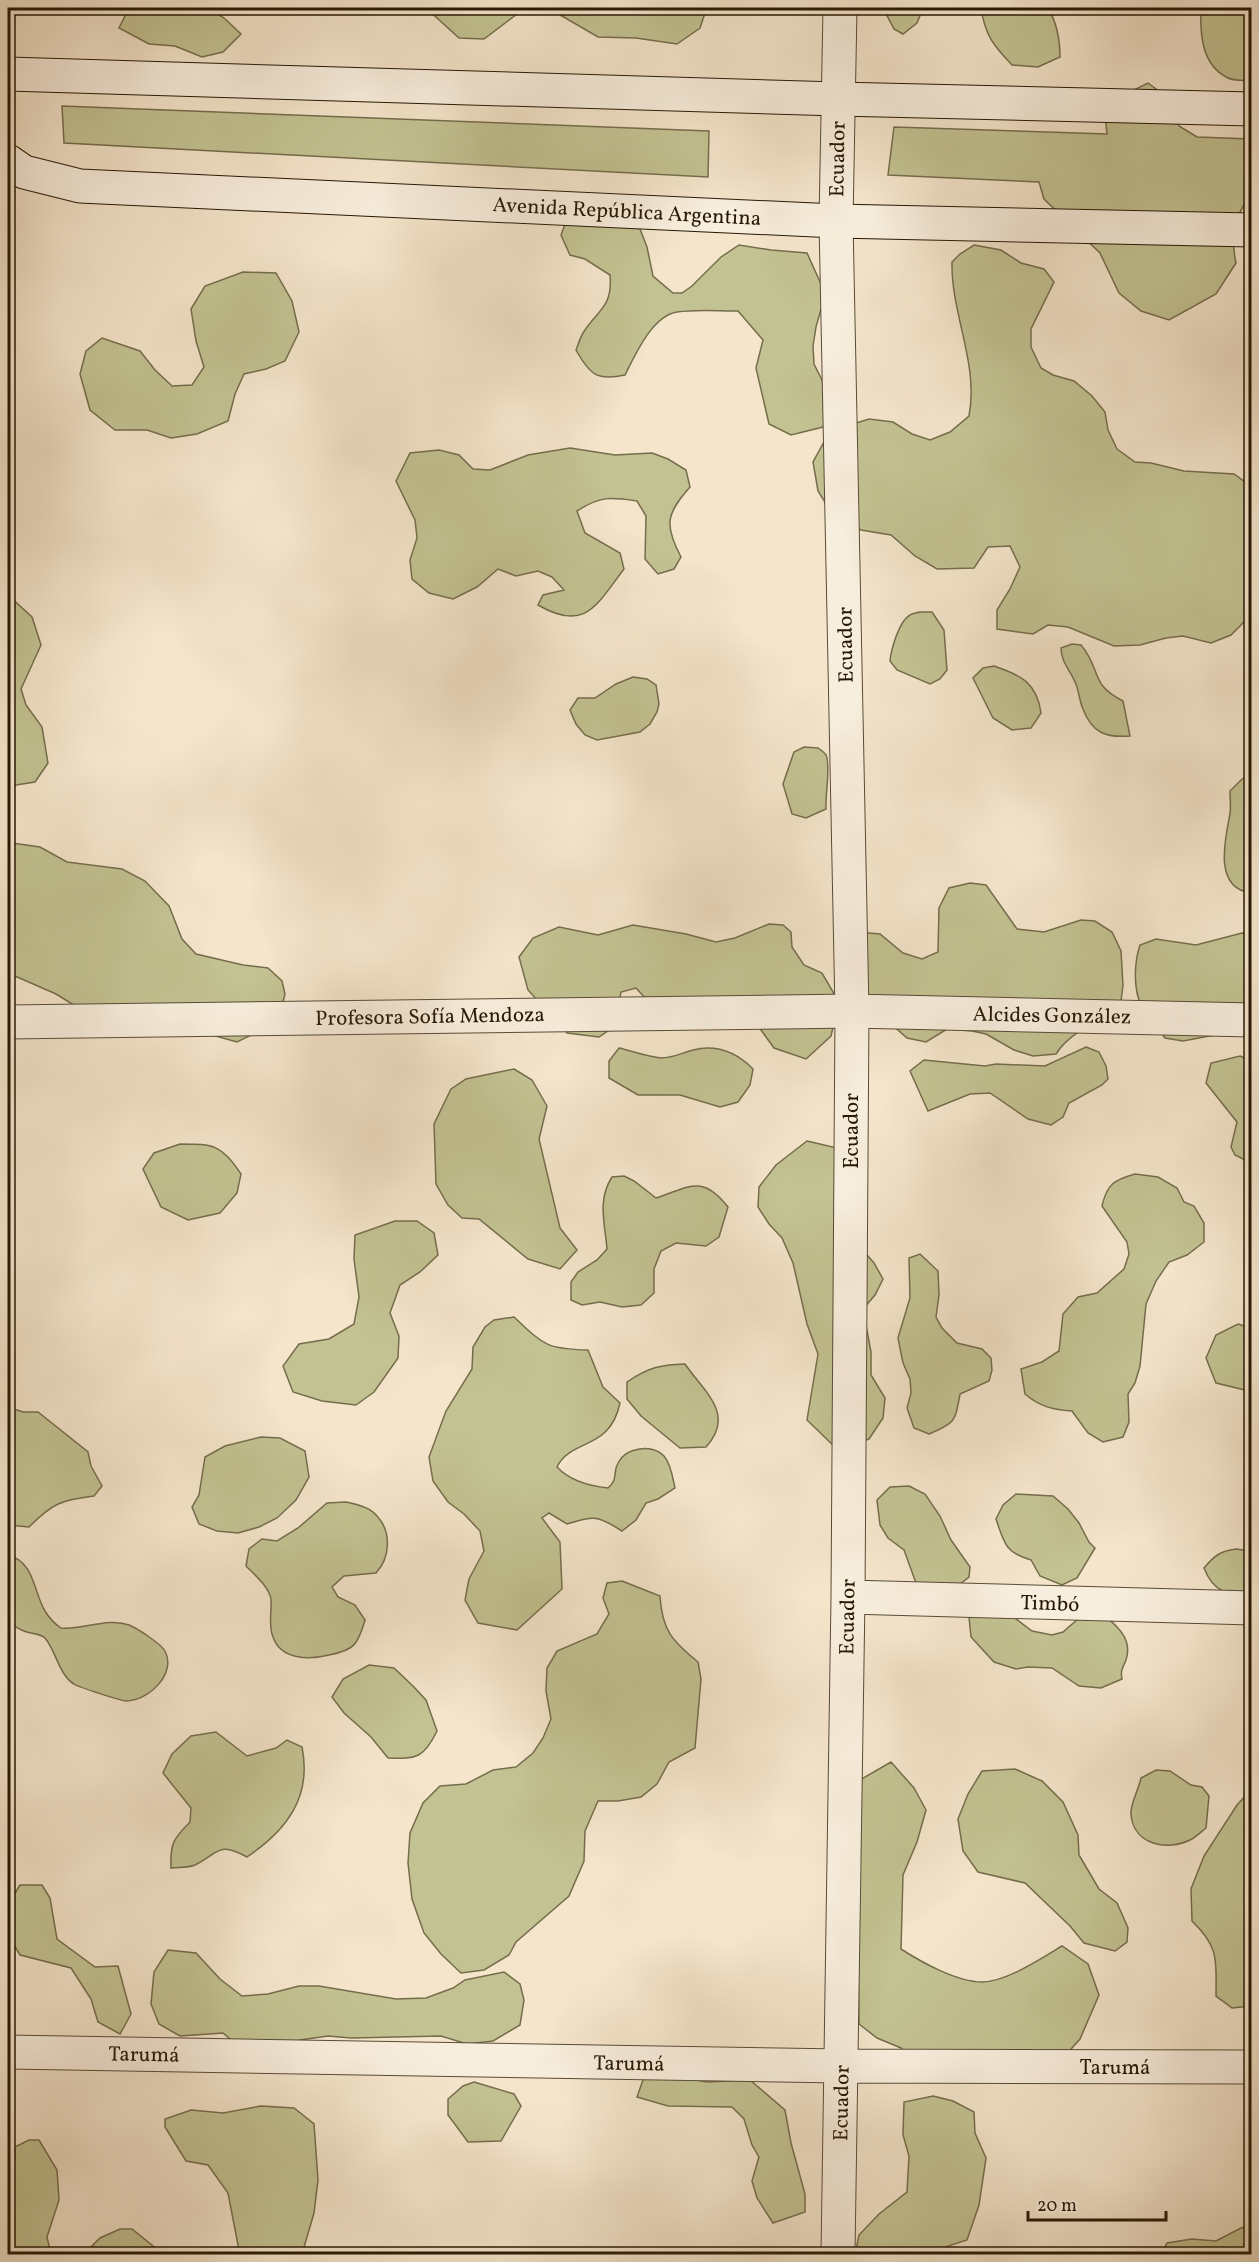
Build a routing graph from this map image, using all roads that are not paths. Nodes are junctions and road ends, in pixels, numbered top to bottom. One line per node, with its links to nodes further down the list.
1 (840, 8): 3 (street, Ecuador)
2 (8, 74): 3 (street)
3 (838, 99): 4 (street); 6 (street, Ecuador)
4 (1251, 109)
5 (8, 161): 6 (street, Avenida República Argentina)
6 (836, 221): 7 (street, Avenida República Argentina); 8 (street, Ecuador)
7 (1251, 230)
8 (852, 1011): 9 (street, Alcides González); 10 (street, Profesora Sofía Mendoza); 11 (street, Ecuador)
9 (1251, 1020)
10 (8, 1022)
11 (848, 1597): 12 (street, Timbó); 14 (street, Ecuador)
12 (1251, 1608)
13 (8, 2052): 14 (street, Tarumá)
14 (841, 2066): 15 (street, Tarumá); 16 (street, Ecuador)
15 (1251, 2067)
16 (838, 2254)

